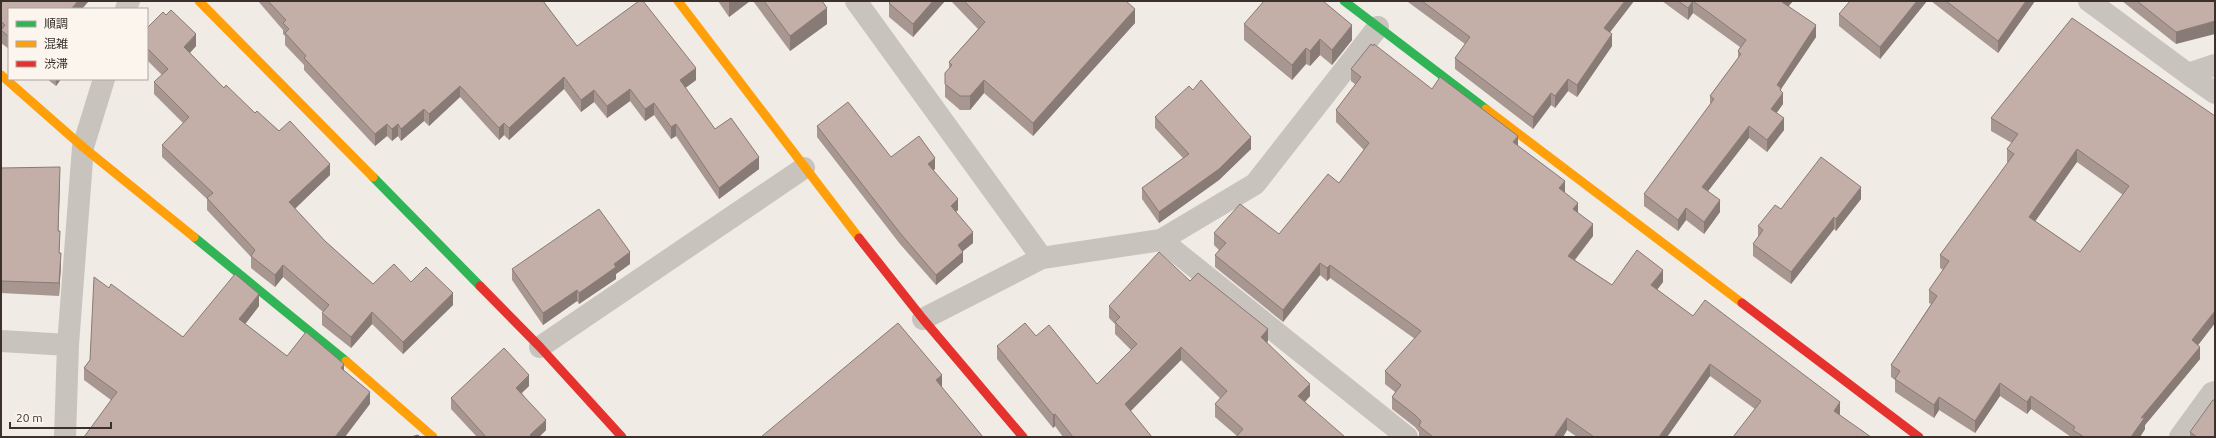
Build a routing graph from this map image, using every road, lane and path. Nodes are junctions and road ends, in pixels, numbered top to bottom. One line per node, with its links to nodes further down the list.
1 (199, 1): 19 (street)
2 (678, 1): 13 (street)
3 (856, 1): 15 (street)
4 (1344, 1): 6 (street)
5 (2089, 1): 8 (street)
6 (1378, 27): 14 (street); 26 (street)
7 (2215, 65): 8 (street)
8 (2188, 74): 11 (street)
9 (1, 75): 12 (street)
10 (104, 80): 12 (street)
11 (2215, 93)
12 (83, 147): 18 (street); 22 (street)
13 (804, 168): 16 (street); 19 (street)
14 (1161, 240): 15 (street); 25 (street)
15 (1042, 258): 16 (street)
16 (924, 319): 24 (street)
17 (1, 341): 18 (street)
18 (68, 346): 21 (street)
19 (540, 347): 23 (street)
20 (2214, 391): 27 (street)
21 (64, 437)
22 (433, 437)
23 (622, 437)
24 (1023, 437)
25 (1407, 437)
26 (1919, 437)
27 (2180, 437)

